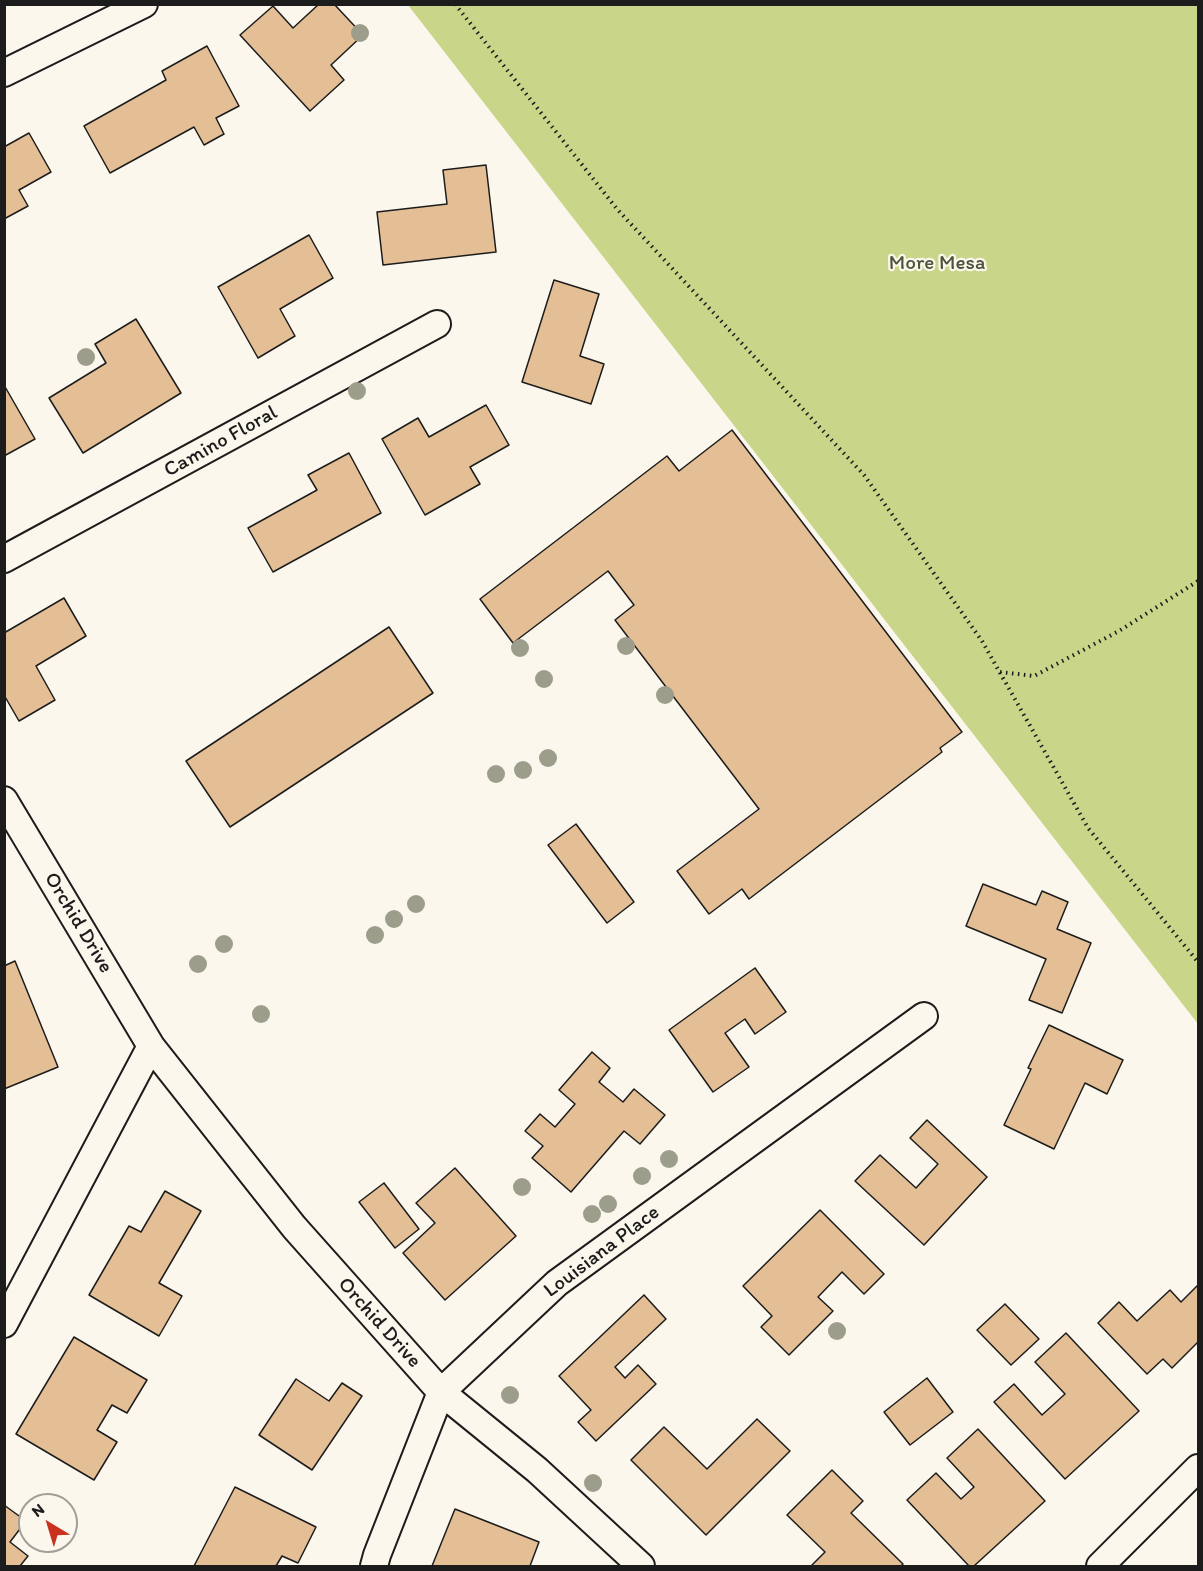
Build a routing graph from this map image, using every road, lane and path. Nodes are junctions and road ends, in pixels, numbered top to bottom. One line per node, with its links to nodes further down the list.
1 (144, 4): 3 (street)
2 (455, 4): 7 (path)
3 (4, 73)
4 (437, 324): 5 (street, Camino Floral)
5 (4, 560)
6 (1198, 581): 7 (path)
7 (1000, 672): 9 (path)
8 (4, 800): 11 (street, Orchid Drive)
9 (1198, 962)
10 (924, 1016): 13 (street, Louisiana Place)
11 (151, 1046): 12 (street); 13 (street, Orchid Drive)
12 (4, 1324)
13 (441, 1392): 15 (street, Louisiana Place); 16 (street, Orchid Drive)
14 (1198, 1468): 17 (street)
15 (374, 1566)
16 (641, 1566)
17 (1100, 1566)

